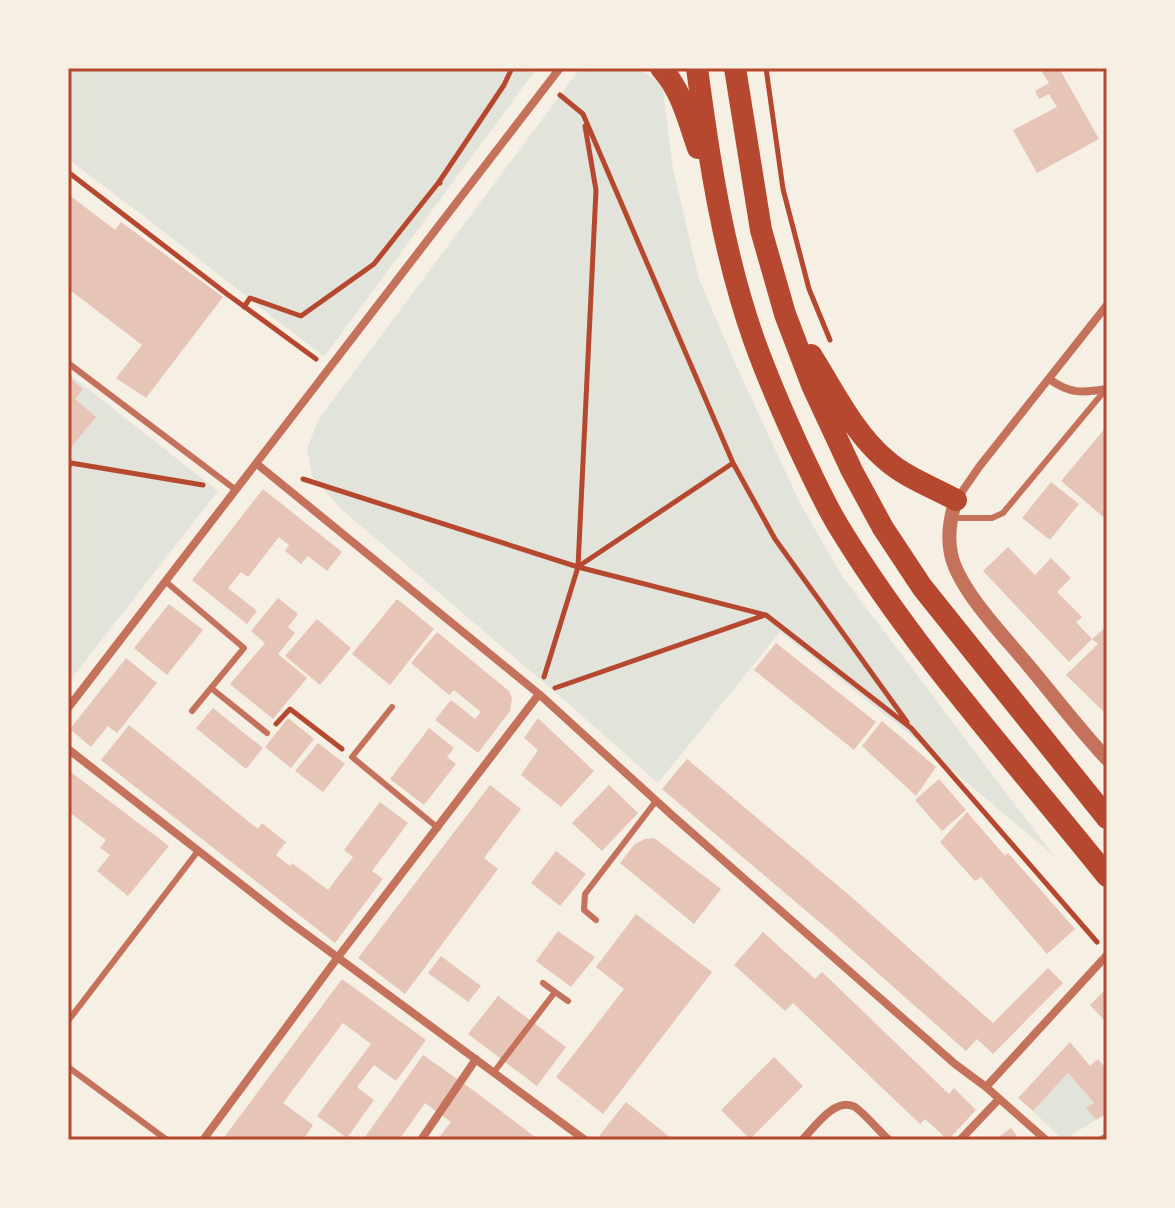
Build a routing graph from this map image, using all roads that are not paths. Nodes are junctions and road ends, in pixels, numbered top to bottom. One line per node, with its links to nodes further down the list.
1 (560, 68): 11 (street)
2 (661, 68): 5 (highway)
3 (697, 68): 5 (highway)
4 (735, 68): 7 (highway)
5 (719, 206): 27 (highway)
6 (1107, 305): 9 (street)
7 (785, 314): 13 (highway); 24 (highway)
8 (68, 363): 12 (lane)
9 (1049, 379): 10 (street); 13 (street)
10 (1107, 389): 13 (lane)
11 (257, 464): 12 (street); 16 (street)
12 (236, 490): 14 (street)
13 (953, 509): 22 (street)
14 (165, 581): 15 (lane); 18 (street)
15 (211, 688): 19 (lane); 20 (lane)
16 (539, 694): 23 (street); 25 (street)
17 (392, 707): 25 (lane)
18 (68, 708)
19 (192, 711)
20 (267, 733)
21 (68, 749): 26 (street)
22 (1107, 759)
23 (656, 801): 28 (lane); 38 (street)
24 (1107, 818)
25 (438, 828): 30 (street)
26 (198, 851): 30 (street); 34 (lane)
27 (1107, 876)
28 (596, 920)
29 (1107, 954): 38 (street)
30 (338, 957): 35 (street); 41 (street)
31 (543, 983): 32 (lane)
32 (555, 992): 33 (lane); 37 (lane)
33 (568, 1001)
34 (68, 1021)
35 (476, 1059): 37 (street); 42 (street)
36 (68, 1067): 40 (lane)
37 (494, 1072): 43 (street)
38 (986, 1087): 39 (street)
39 (999, 1099): 46 (street); 47 (street)
40 (167, 1140)
41 (203, 1140)
42 (421, 1140)
43 (585, 1140)
44 (802, 1140): 45 (street)
45 (889, 1140)
46 (960, 1140)
47 (1046, 1140)

